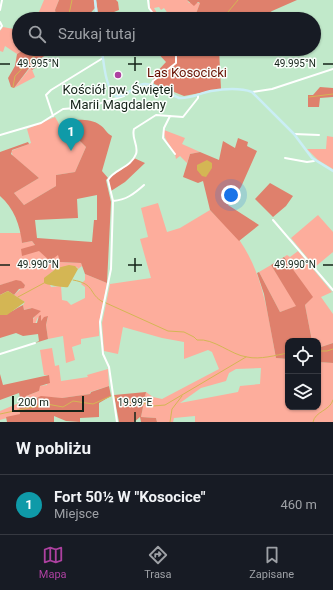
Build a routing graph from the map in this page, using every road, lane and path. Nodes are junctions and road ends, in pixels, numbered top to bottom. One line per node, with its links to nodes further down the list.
1 (2, 0): 4 (street)
2 (95, 0): 5 (street)
3 (148, 0): 6 (street)
4 (0, 10)
5 (97, 12)
6 (152, 12)
7 (0, 22): 8 (street)
8 (0, 29)
9 (176, 56): 12 (street)
10 (103, 58): 14 (street); 18 (street)
11 (333, 69): 13 (street)
12 (151, 85): 15 (street); 16 (street)
13 (252, 92): 15 (street); 20 (street)
14 (113, 94): 16 (street); 17 (street)
15 (198, 95): 19 (street)
16 (124, 96): 17 (street)
17 (108, 100): 18 (street)
18 (53, 116): 21 (street)
19 (170, 116): 23 (street); 28 (street)
20 (294, 134): 22 (street); 25 (street)
21 (0, 135)
22 (319, 135)
23 (175, 154)
24 (284, 158): 25 (street)
25 (314, 161): 26 (street)
26 (333, 171)
27 (144, 185): 28 (street)
28 (112, 201): 33 (street)
29 (274, 220): 30 (street)
30 (333, 290)
31 (34, 343): 32 (street)
32 (0, 354)
33 (117, 422)

